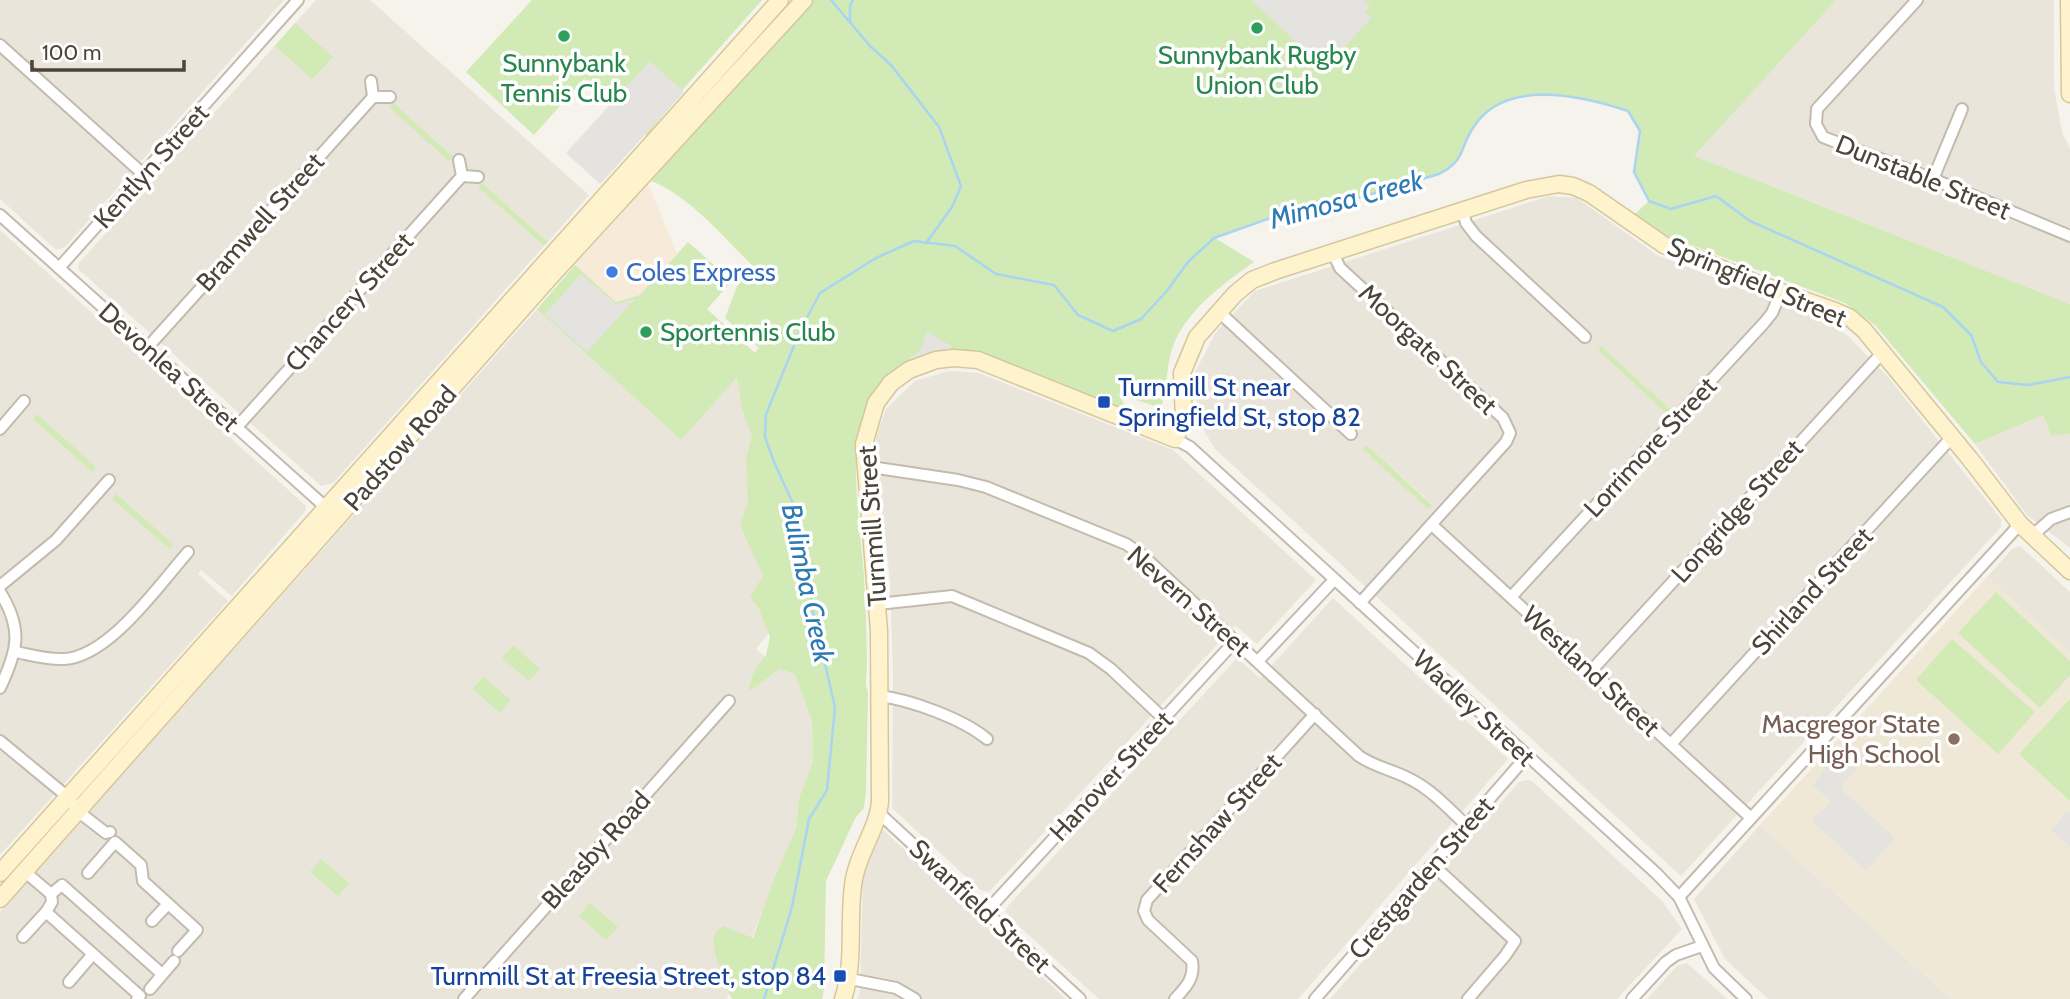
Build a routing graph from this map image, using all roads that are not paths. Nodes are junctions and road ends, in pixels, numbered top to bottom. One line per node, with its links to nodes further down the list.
1 (298, 0): 14 (street, Kentlyn Street)
2 (780, 0): 37 (street, Padstow Road)
3 (1917, 0): 17 (street, Dunstable Street)
4 (2069, 0): 7 (street)
5 (801, 4): 37 (street, Padstow Road)
6 (0, 45): 14 (street)
7 (2069, 57): 9 (street)
8 (371, 81): 10 (street)
9 (2070, 94)
10 (373, 97): 11 (street); 26 (street, Bramwell Street)
11 (390, 97)
12 (1962, 109): 17 (street)
13 (459, 160): 15 (street)
14 (143, 174): 22 (street, Kentlyn Street)
15 (462, 176): 16 (street); 29 (street, Chancery Street)
16 (478, 177)
17 (1933, 179): 20 (street, Dunstable Street)
18 (1463, 212): 21 (street, Springfield Street); 23 (street, Springfield Street); 25 (street)
19 (0, 215): 22 (street, Devonlea Street)
20 (2070, 236)
21 (1332, 253): 24 (street, Springfield Street); 39 (street, Moorgate Street)
22 (60, 268): 26 (street, Devonlea Street)
23 (1781, 292): 27 (street, Springfield Street); 46 (street, Lorrimore Street)
24 (1218, 311): 31 (street); 33 (street, Springfield Street)
25 (1585, 337)
26 (147, 348): 29 (street, Devonlea Street)
27 (1883, 352): 32 (street, Springfield Street); 52 (street, Longridge Street)
28 (24, 401): 30 (street)
29 (236, 428): 37 (street, Devonlea Street)
30 (0, 429)
31 (1351, 434)
32 (1952, 437): 38 (street, Springfield Street); 60 (street, Shirland Street)
33 (1175, 439): 34 (street, Turnmill Street); 43 (street, Wadley Street)
34 (864, 466): 48 (street, Turnmill Street); 49 (street, Nevern Street)
35 (109, 480): 44 (street)
36 (2070, 512): 40 (street)
37 (332, 513): 62 (street, Padstow Road)
38 (2020, 524): 40 (street, Springfield Street); 64 (street)
39 (1432, 525): 46 (street, Westland Street); 47 (street, Moorgate Street)
40 (2032, 536): 42 (street, Springfield Street)
41 (188, 552): 50 (street)
42 (2070, 571)
43 (1334, 580): 47 (street, Wadley Street); 51 (street)
44 (0, 586)
45 (0, 592): 50 (street)
46 (1511, 597): 52 (street, Westland Street)
47 (1360, 603): 61 (street, Wadley Street)
48 (878, 604): 54 (street, Turnmill Street); 57 (street)
49 (1235, 641): 51 (street, Nevern Street); 57 (street, Hanover Street)
50 (16, 652): 53 (street)
51 (1258, 661): 56 (street, Nevern Street)
52 (1591, 671): 60 (street, Westland Street)
53 (0, 688)
54 (880, 696): 58 (street); 63 (street, Turnmill Street)
55 (729, 701): 86 (street, Bleasby Road)
56 (1315, 715): 65 (street, Nevern Street); 90 (street, Fernshaw Street)
57 (1164, 719): 76 (street, Hanover Street)
58 (987, 739)
59 (0, 741): 62 (street)
60 (1671, 744): 64 (street, Westland Street)
61 (1527, 757): 65 (street, Crestgarden Street); 72 (street, Wadley Street)
62 (72, 804): 66 (street); 68 (street, Padstow Road); 69 (street, Padstow Road)
63 (879, 813): 76 (street, Swanfield Street); 82 (street)
64 (1751, 817): 72 (street)
65 (1466, 825): 67 (street, Crestgarden Street)
66 (110, 832)
67 (1433, 865): 91 (street, Crestgarden Street); 92 (street)
68 (24, 871): 71 (street); 73 (street, Padstow Road)
69 (0, 873)
70 (88, 873): 74 (street)
71 (51, 894): 75 (street); 81 (street)
72 (1679, 897): 79 (street, Wadley Street)
73 (0, 899)
74 (168, 904): 77 (street); 81 (street)
75 (46, 912): 78 (street); 80 (street)
76 (986, 912): 89 (street, Swanfield Street)
77 (152, 921)
78 (23, 937)
79 (1702, 946): 93 (street); 94 (street, Wadley Street)
80 (93, 954): 83 (street); 85 (street)
81 (162, 974): 84 (street)
82 (850, 979): 87 (street); 88 (street)
83 (69, 982)
84 (150, 989)
85 (137, 999)
86 (464, 999)
87 (843, 999)
88 (915, 999)
89 (1080, 999)
90 (1175, 999)
91 (1315, 999)
92 (1468, 999)
93 (1632, 999)
94 (1746, 999)

